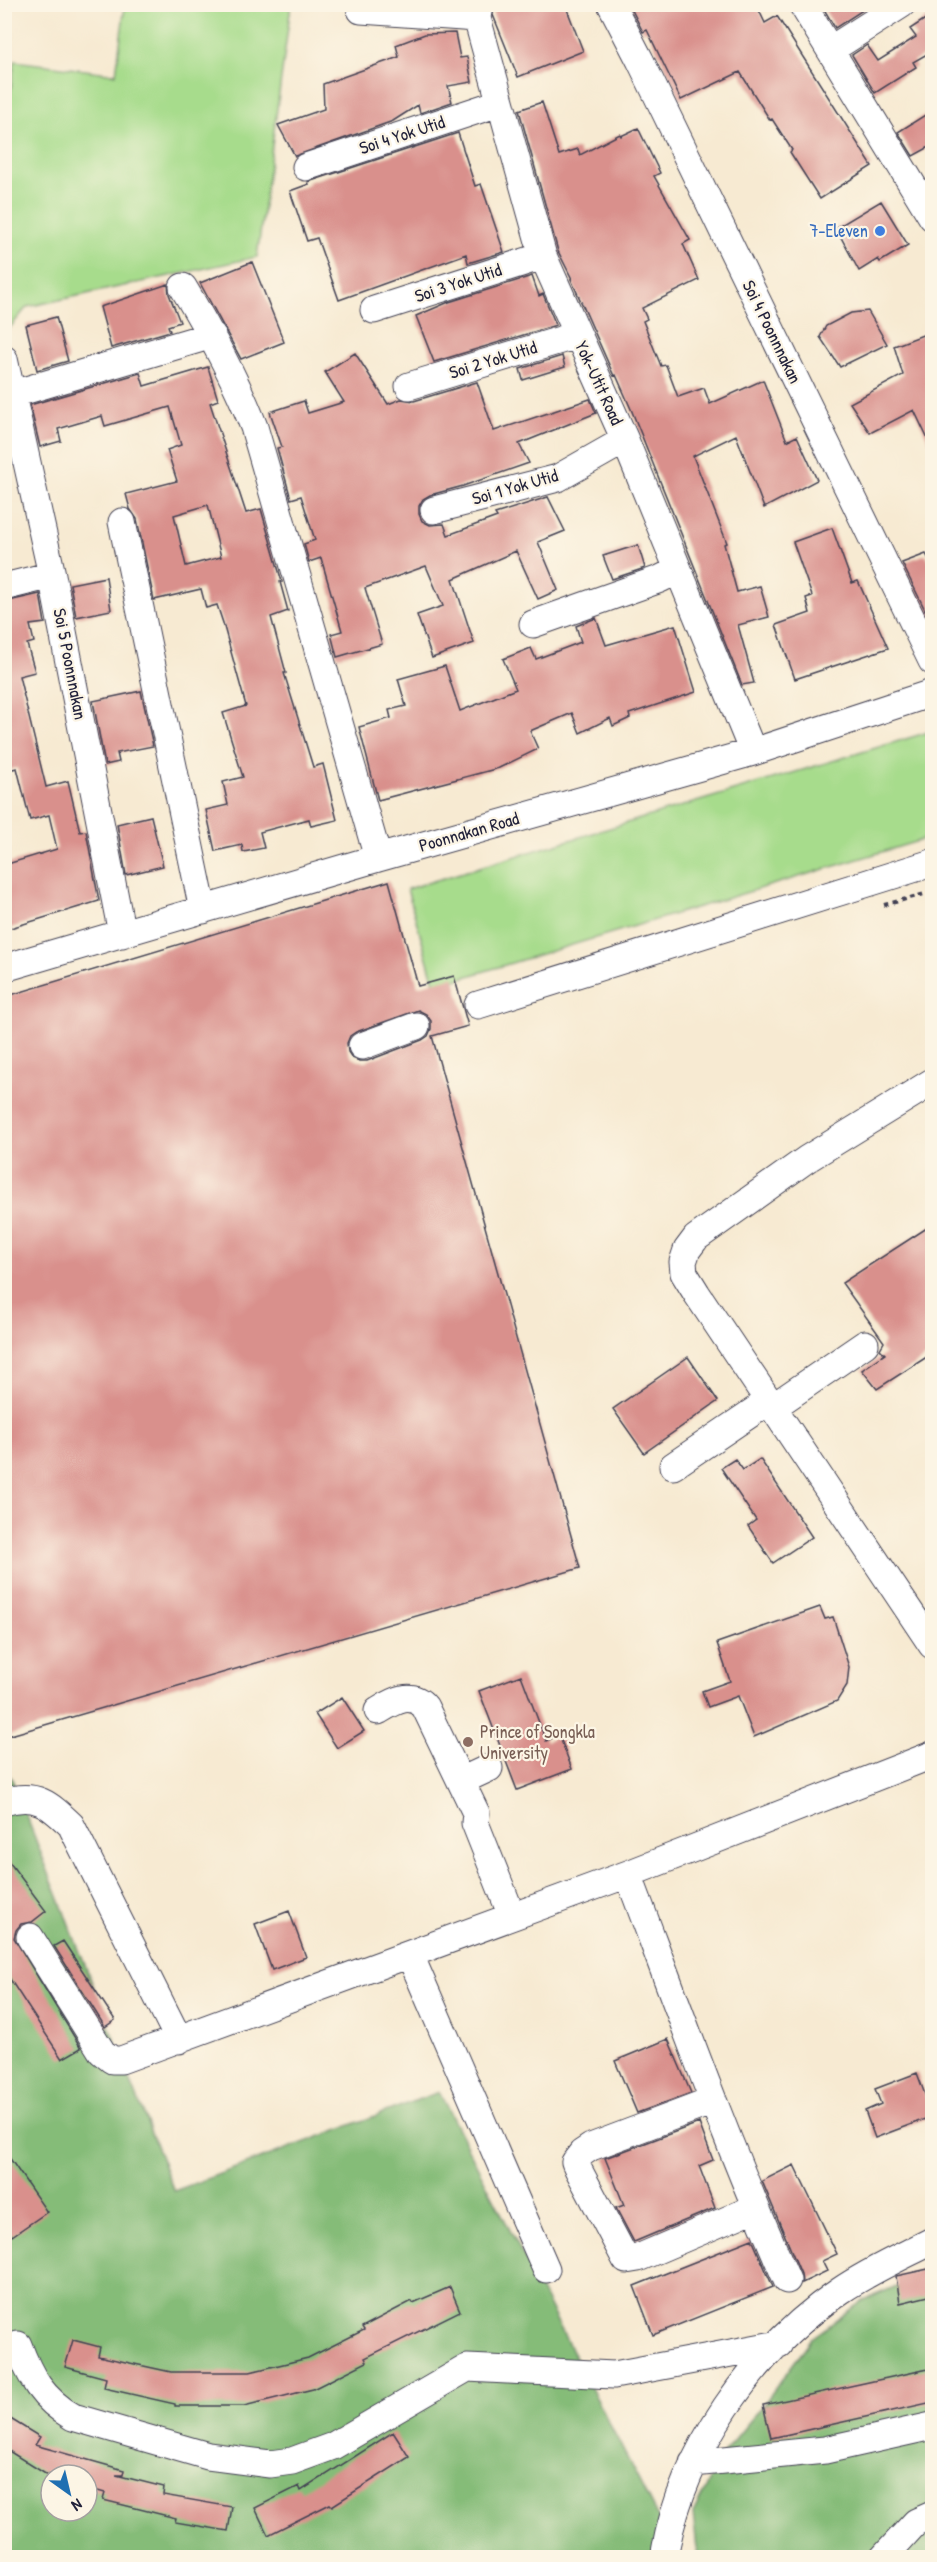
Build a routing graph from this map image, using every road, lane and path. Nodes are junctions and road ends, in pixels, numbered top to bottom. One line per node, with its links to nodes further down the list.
1 (362, 4): 5 (street)
2 (611, 4): 25 (street, Soi 4 Poonnnakan)
3 (802, 4): 6 (street)
4 (902, 4): 6 (street)
5 (478, 11): 7 (street, Yok-Utit Road)
6 (830, 50): 9 (street)
7 (499, 103): 8 (street, Soi 4 Yok Utid); 10 (street, Yok-Utit Road)
8 (306, 167)
9 (933, 217)
10 (543, 256): 12 (street, Soi 3 Yok Utid); 13 (street, Yok-Utit Road)
11 (183, 287): 14 (street)
12 (374, 310)
13 (577, 334): 16 (street, Soi 2 Yok Utid); 18 (street, Yok-Utit Road)
14 (212, 335): 17 (street); 28 (street)
15 (4, 359): 17 (street, Soi 5 Poonnnakan)
16 (409, 386)
17 (13, 394): 22 (street, Soi 5 Poonnnakan)
18 (625, 440): 19 (street, Soi 1 Yok Utid); 21 (street, Yok-Utit Road)
19 (434, 510)
20 (122, 522): 30 (street)
21 (678, 570): 24 (street); 27 (street, Yok-Utit Road)
22 (52, 575): 23 (street); 31 (street, Soi 5 Poonnnakan)
23 (4, 586)
24 (533, 624)
25 (933, 661)
26 (933, 693): 27 (street, Poonnakan Road)
27 (753, 752): 28 (street, Poonnakan Road)
28 (378, 858): 30 (street, Poonnakan Road)
29 (933, 863): 33 (street)
30 (203, 910): 31 (street, Poonnakan Road)
31 (122, 934): 32 (street, Poonnakan Road)
32 (4, 968)
33 (478, 1005)
34 (416, 1026): 35 (street)
35 (362, 1046)
36 (933, 1082): 38 (street)
37 (865, 1344): 38 (street)
38 (771, 1404): 39 (street); 40 (street)
39 (673, 1466)
40 (933, 1645)
41 (378, 1711): 44 (street)
42 (933, 1755): 46 (street)
43 (489, 1767): 44 (street)
44 (461, 1781): 47 (street)
45 (4, 1802): 50 (street)
46 (628, 1874): 47 (street); 51 (street)
47 (512, 1916): 49 (street)
48 (30, 1937): 50 (street)
49 (410, 1955): 50 (street); 54 (street)
50 (179, 2040)
51 (713, 2101): 52 (street); 52 (street)
52 (755, 2208): 55 (street)
53 (933, 2241): 56 (street)
54 (546, 2269)
55 (787, 2280)
56 (779, 2344): 57 (street); 59 (street)
57 (18, 2345)
58 (933, 2426): 59 (street)
59 (693, 2463): 61 (street)
60 (933, 2515): 62 (street)
61 (664, 2558)
62 (883, 2558)

